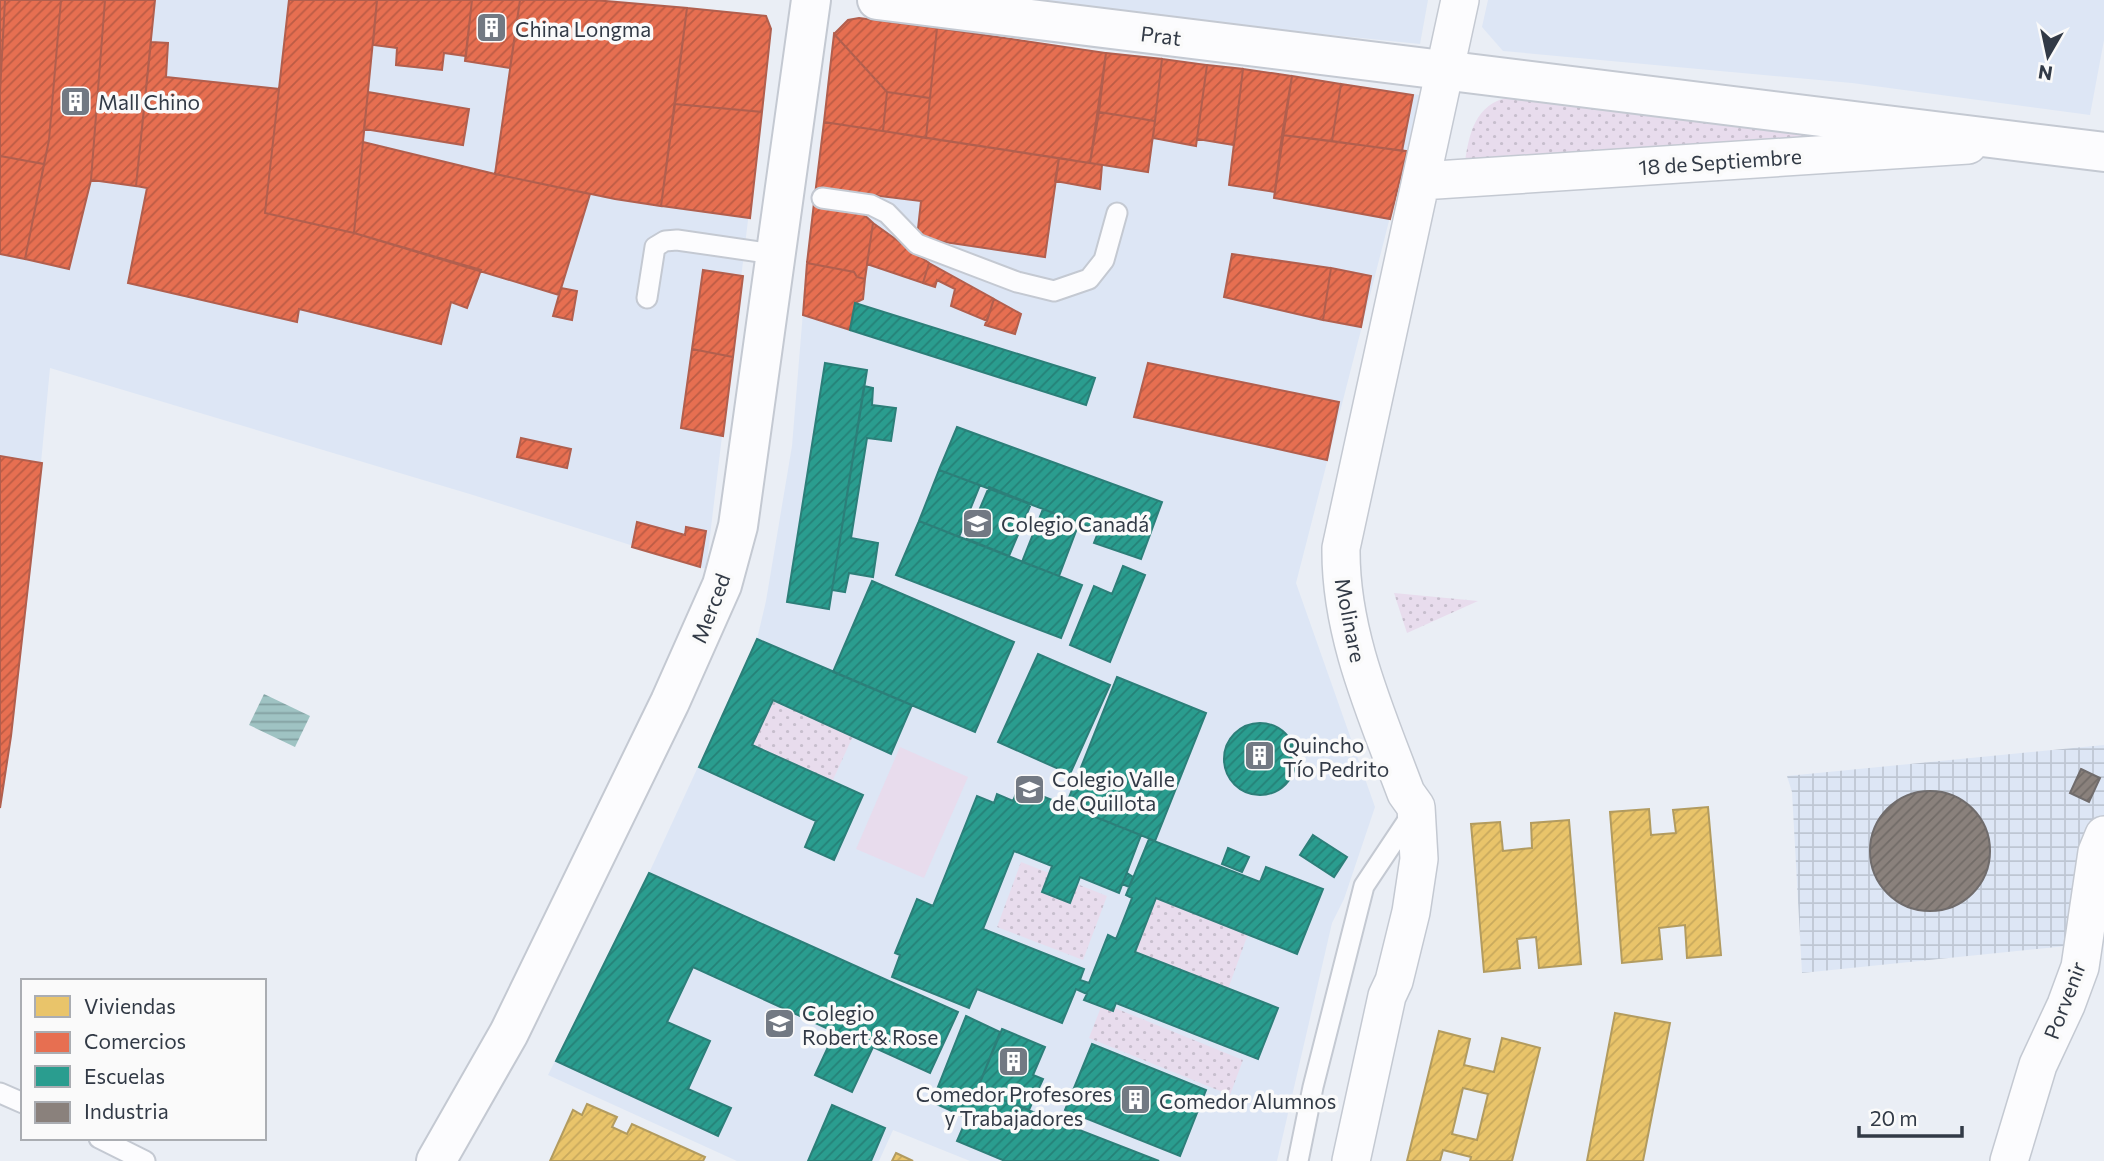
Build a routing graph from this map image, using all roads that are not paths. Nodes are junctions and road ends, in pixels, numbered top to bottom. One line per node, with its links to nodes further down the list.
1 (811, 0): 8 (main road, Merced)
2 (877, 0): 4 (main road, Prat)
3 (1460, 0): 4 (street, Molinare)
4 (1444, 70): 5 (main road, 18 de Septiembre); 7 (street, Molinare)
5 (2019, 142): 6 (main road, 18 de Septiembre); 7 (street, 18 de Septiembre)
6 (2104, 152)
7 (1421, 181): 12 (street, Molinare)
8 (806, 196): 9 (lane); 10 (main road, Merced)
9 (1117, 213)
10 (775, 254): 11 (lane); 18 (main road, Merced)
11 (647, 298)
12 (1416, 807): 19 (lane); 20 (street, Molinare)
13 (2104, 835): 21 (street, Porvenir)
14 (0, 1093): 15 (lane)
15 (21, 1102)
16 (103, 1140): 17 (lane)
17 (145, 1161)
18 (436, 1161)
19 (1298, 1161)
20 (1351, 1161)
21 (2009, 1161)

